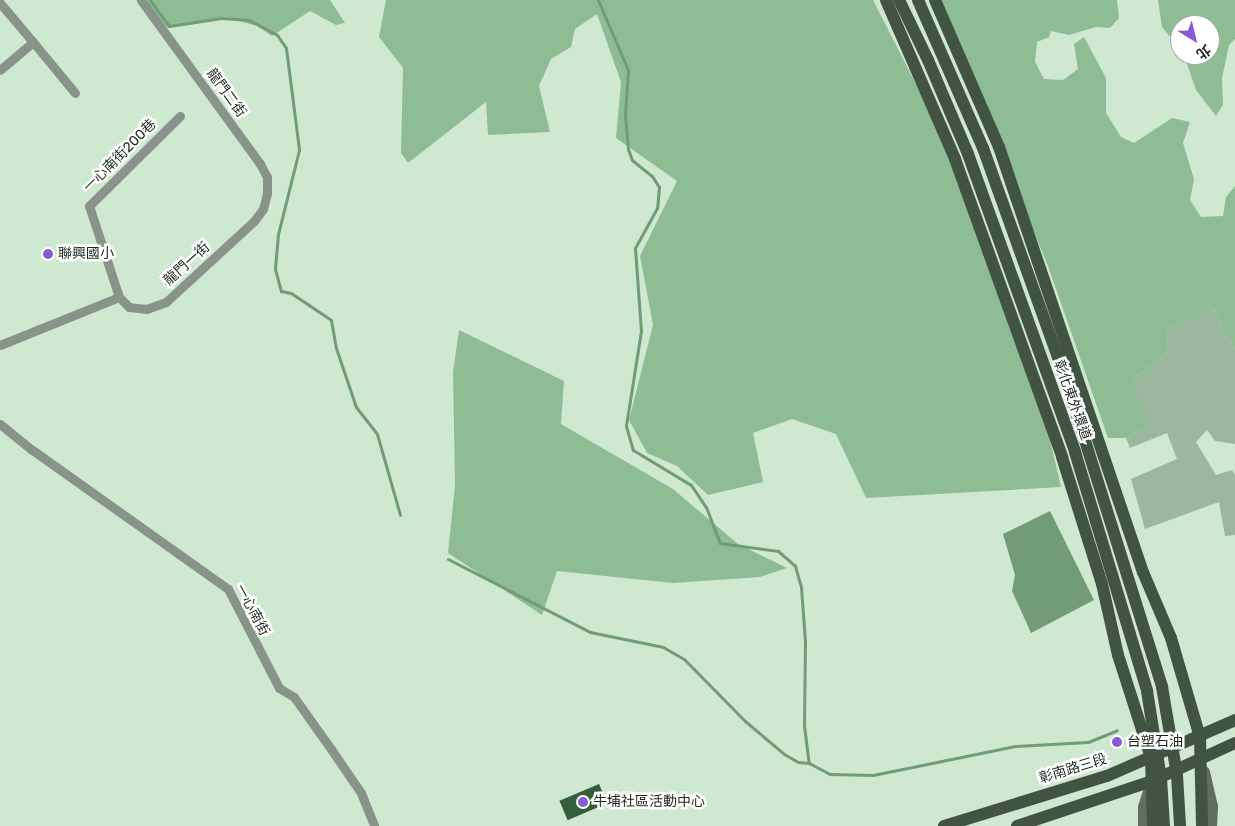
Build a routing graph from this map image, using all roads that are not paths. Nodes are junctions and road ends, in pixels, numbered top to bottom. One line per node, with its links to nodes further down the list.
1 (141, 0): 11 (street, 龍門二街)
2 (886, 0): 18 (main road)
3 (899, 0): 26 (main road, 彰化東外環道, bridge)
4 (918, 0): 27 (main road, 彰化東外環道, bridge)
5 (935, 0): 16 (main road)
6 (0, 2): 7 (street)
7 (33, 42): 8 (street); 9 (street)
8 (0, 70)
9 (75, 93)
10 (180, 116): 12 (street, 一心南街200巷)
11 (263, 209): 12 (street, 龍門一街)
12 (119, 297): 13 (street)
13 (0, 345)
14 (0, 424): 21 (street, 一心南街)
15 (1235, 720): 16 (main road, 彰南路三段)
16 (1200, 737): 18 (main road, 彰南路三段); 19 (main road)
17 (1235, 744): 19 (main road)
18 (1151, 758): 20 (main road); 22 (main road, 彰南路三段)
19 (1201, 761): 20 (main road); 28 (main road); 29 (street)
20 (1152, 781): 23 (main road); 24 (street); 25 (main road)
21 (374, 826)
22 (944, 826)
23 (1017, 826)
24 (1144, 826)
25 (1153, 826)
26 (1164, 826)
27 (1180, 826)
28 (1202, 826)
29 (1211, 826)

